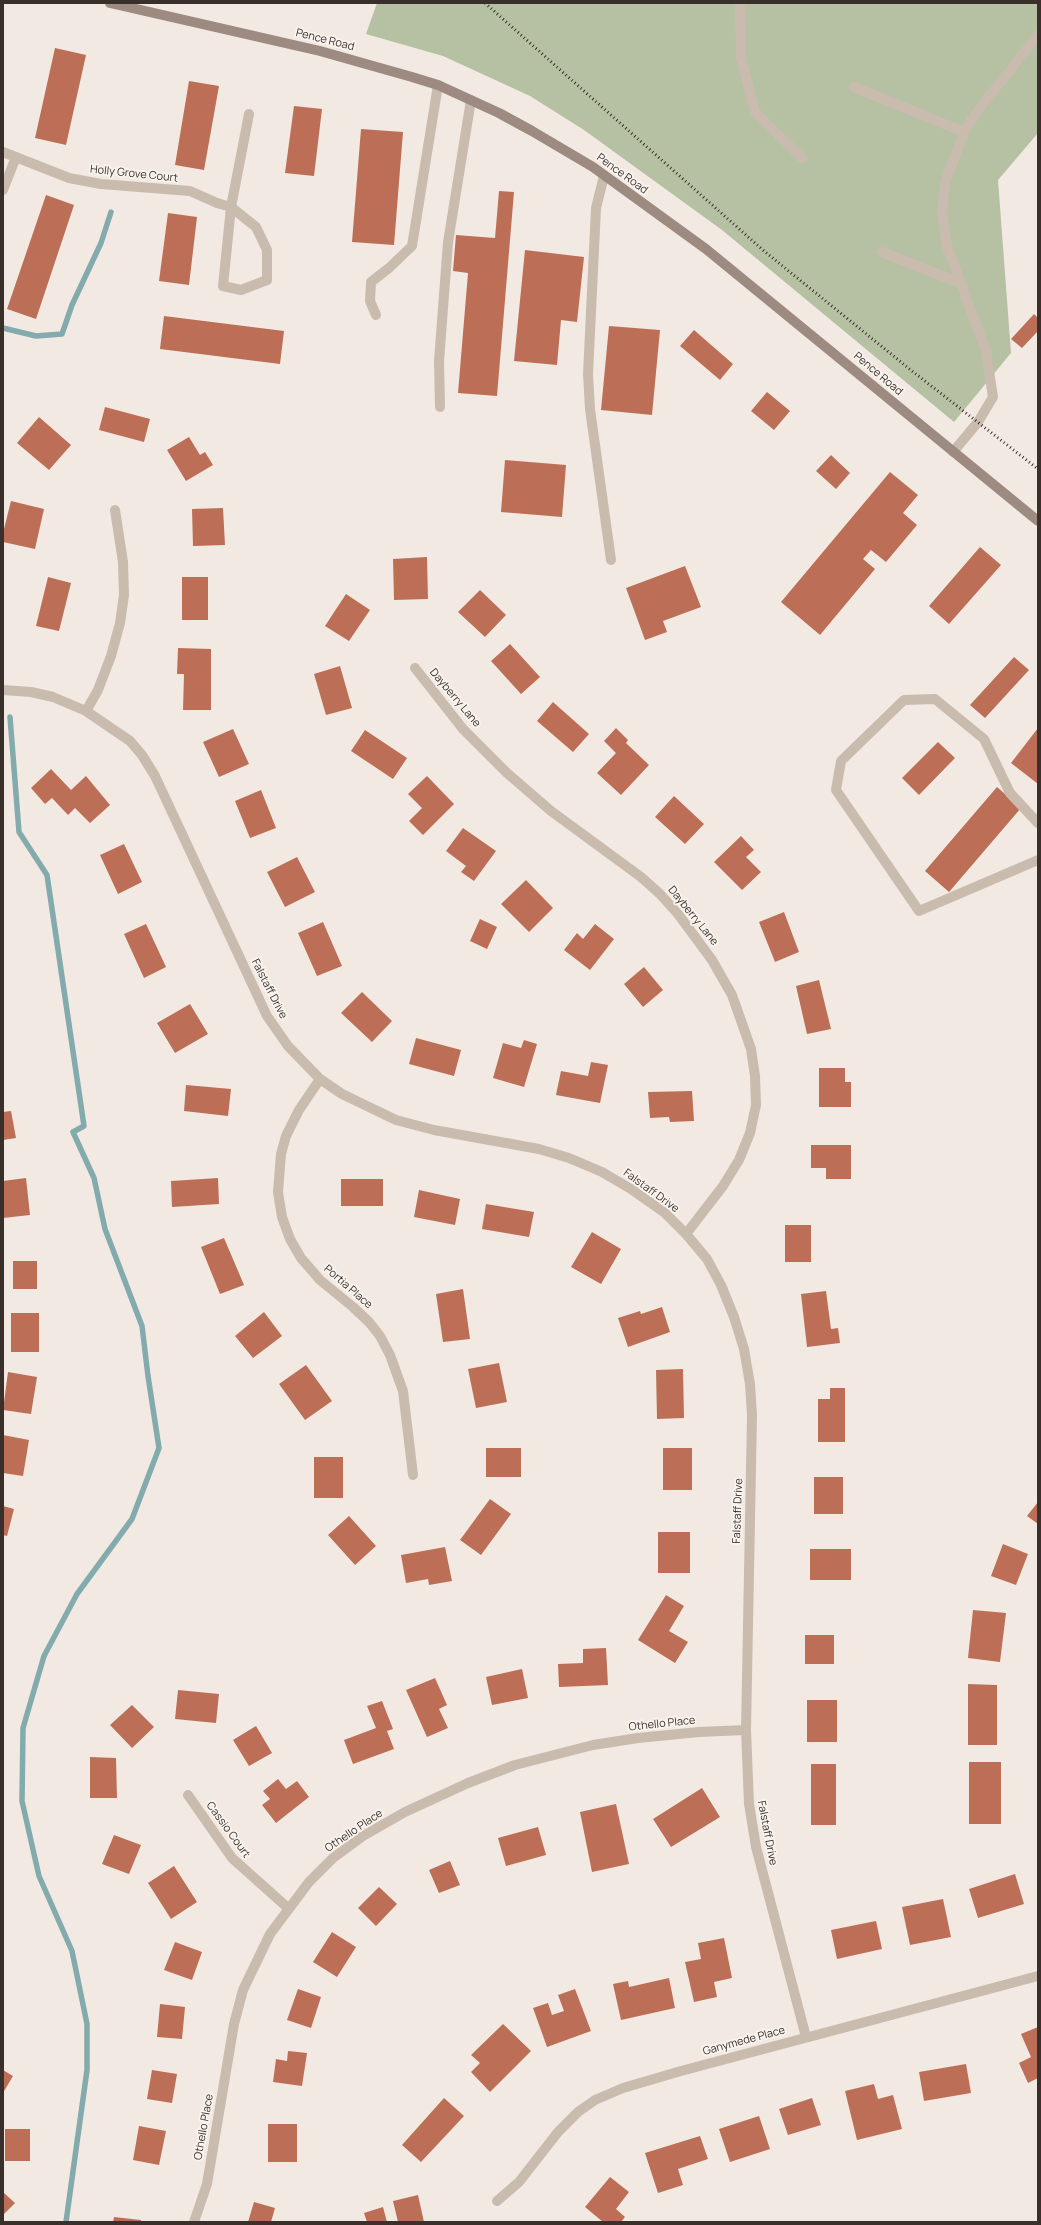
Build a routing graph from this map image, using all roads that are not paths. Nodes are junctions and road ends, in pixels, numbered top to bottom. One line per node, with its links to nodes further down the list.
1 (110, 3): 4 (street, Pence Road)
2 (740, 3): 11 (street)
3 (1038, 35): 8 (street)
4 (438, 85): 6 (street, Pence Road); 17 (street)
5 (854, 87): 8 (street)
6 (471, 100): 12 (street, Pence Road); 18 (street)
7 (249, 114): 14 (street)
8 (964, 132): 16 (street)
9 (3, 152): 10 (street, Holly Grove Court)
10 (16, 157): 13 (street); 14 (street, Holly Grove Court)
11 (802, 158)
12 (604, 176): 19 (street, Pence Road); 22 (street)
13 (3, 190)
14 (231, 207): 14 (street)
15 (882, 252): 16 (street)
16 (960, 283): 19 (street)
17 (376, 315)
18 (440, 407)
19 (952, 452): 21 (street, Pence Road)
20 (115, 510): 25 (street)
21 (1038, 521)
22 (611, 560)
23 (415, 668): 29 (street, Dayberry Lane)
24 (3, 690): 25 (street, Falstaff Drive)
25 (86, 711): 28 (street, Falstaff Drive)
26 (1038, 823): 27 (street)
27 (1038, 860)
28 (320, 1078): 29 (street, Falstaff Drive); 30 (street, Portia Place)
29 (686, 1234): 31 (street, Falstaff Drive)
30 (413, 1475)
31 (746, 1730): 33 (street, Othello Place); 35 (street, Falstaff Drive)
32 (188, 1795): 33 (street, Cassio Court)
33 (288, 1908): 37 (street, Othello Place)
34 (1038, 1976): 35 (street, Ganymede Place)
35 (806, 2037): 36 (street, Ganymede Place)
36 (497, 2200)
37 (194, 2222)

